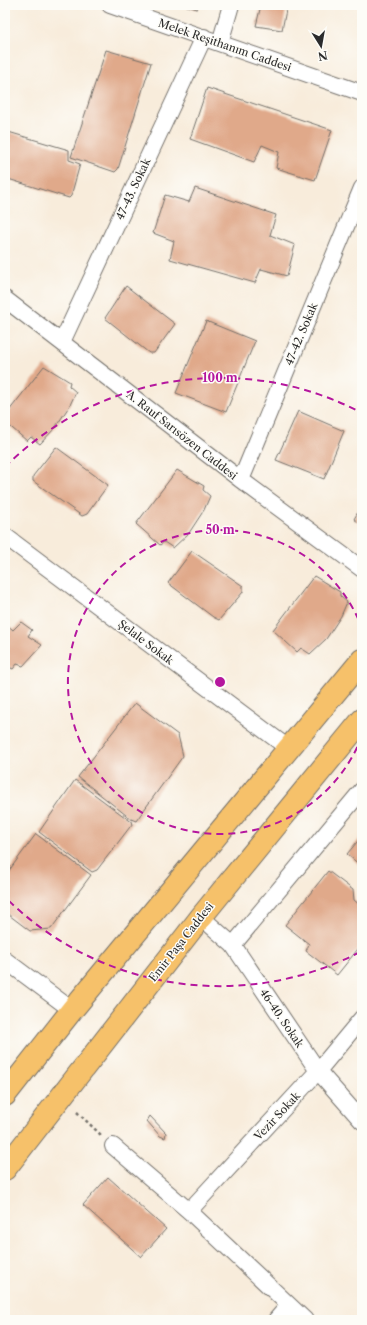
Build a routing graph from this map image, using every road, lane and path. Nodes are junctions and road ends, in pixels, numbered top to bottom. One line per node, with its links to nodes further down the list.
1 (110, 5): 3 (street, Melek Reşithanım Caddesi)
2 (231, 5): 4 (street)
3 (204, 37): 4 (street, Melek Reşithanım Caddesi); 8 (street, 47-43. Sokak)
4 (220, 43): 5 (street, Melek Reşithanım Caddesi)
5 (362, 93)
6 (362, 188): 9 (street, 47-42. Sokak)
7 (5, 299): 8 (street, A. Rauf Sarısözen Caddesi)
8 (62, 342): 9 (street, A. Rauf Sarısözen Caddesi)
9 (241, 480): 11 (street, A. Rauf Sarısözen Caddesi)
10 (5, 536): 14 (street, Şelale Sokak)
11 (362, 569)
12 (362, 660): 14 (main road)
13 (362, 720): 16 (main road, Emir Paşa Caddesi)
14 (288, 748): 19 (main road)
15 (362, 790): 17 (street)
16 (201, 917): 17 (street, 46-40. Sokak); 26 (main road, Emir Paşa Caddesi)
17 (233, 945): 21 (street, 46-40. Sokak)
18 (5, 960): 19 (street)
19 (72, 1010): 22 (main road)
20 (362, 1018): 21 (street, Vezir Sokak)
21 (318, 1071): 24 (street, 46-40. Sokak); 27 (street, Vezir Sokak)
22 (5, 1095)
23 (77, 1112): 25 (path)
24 (362, 1121)
25 (113, 1146): 27 (street)
26 (5, 1169)
27 (189, 1211): 28 (street)
28 (289, 1305): 29 (street); 30 (street)
29 (276, 1320)
30 (305, 1320)

